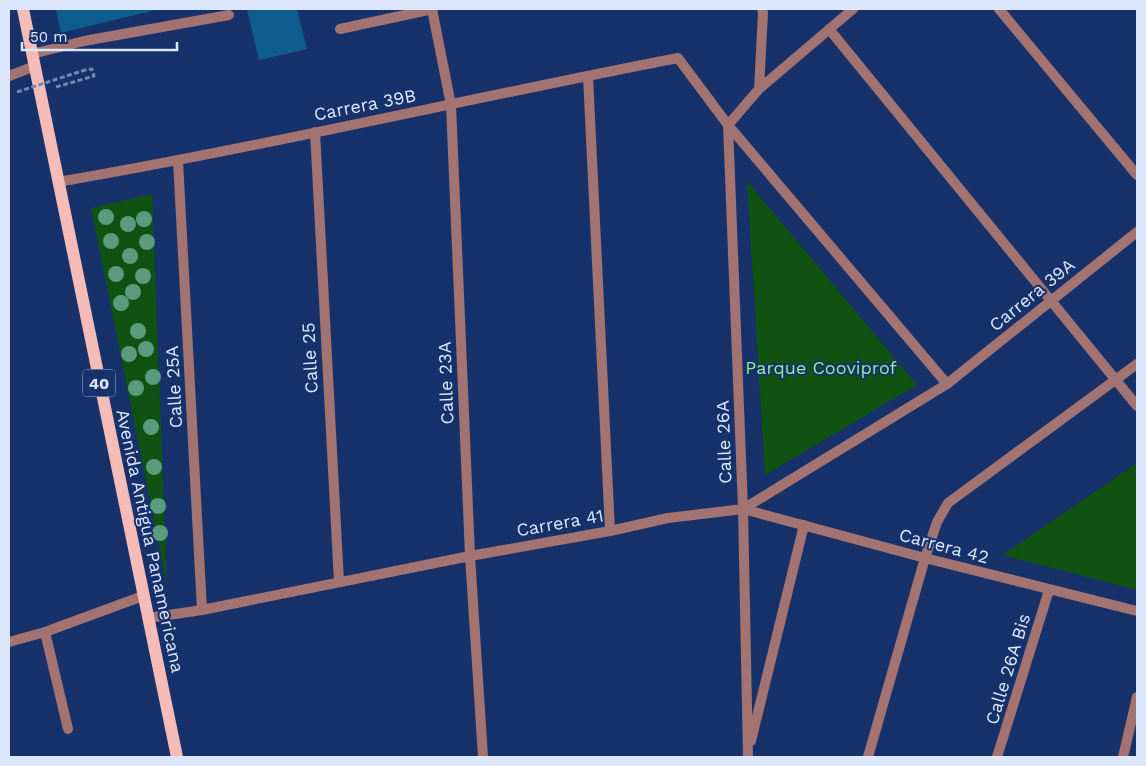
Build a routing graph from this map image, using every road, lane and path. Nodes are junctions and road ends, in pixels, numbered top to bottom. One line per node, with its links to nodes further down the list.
1 (22, 9): 9 (main road, Avenida Antigua Panamericana / 40)
2 (432, 9): 7 (street); 15 (street, Calle 23A)
3 (762, 9): 12 (street)
4 (853, 9): 8 (street)
5 (998, 9): 19 (street)
6 (229, 15): 9 (street)
7 (340, 29)
8 (829, 29): 12 (street); 22 (street)
9 (34, 60): 10 (street); 14 (main road, Avenida Antigua Panamericana / 40)
10 (9, 76)
11 (588, 76): 15 (street, Carrera 39B); 16 (street, Carrera 39B); 29 (street)
12 (758, 89): 16 (street)
13 (17, 92): 14 (path, bridge)
14 (40, 92): 20 (main road, Avenida Antigua Panamericana / 40)
15 (451, 105): 17 (street, Carrera 39B); 30 (street, Calle 23A)
16 (728, 125): 25 (street); 27 (street, Calle 26A)
17 (315, 132): 18 (street, Carrera 39B); 32 (street, Calle 25)
18 (178, 161): 20 (street, Carrera 39B); 35 (street, Calle 25A)
19 (1137, 176)
20 (58, 182): 34 (main road, Avenida Antigua Panamericana / 40)
21 (1137, 232): 22 (street, Carrera 39A)
22 (1052, 301): 24 (street); 25 (street, Carrera 39A)
23 (1137, 364): 24 (street)
24 (1116, 380): 26 (street); 31 (street)
25 (947, 384): 27 (street, Carrera 41)
26 (1137, 406)
27 (743, 509): 28 (street, Carrera 42); 29 (street, Carrera 41); 42 (street, Calle 26A)
28 (804, 526): 31 (street, Carrera 42); 42 (street)
29 (610, 531): 30 (street, Carrera 41)
30 (470, 556): 32 (street, Carrera 41); 44 (street, Calle 23A)
31 (925, 558): 33 (street, Carrera 42); 45 (street)
32 (339, 582): 35 (street, Carrera 41)
33 (1050, 590): 36 (street, Carrera 42); 46 (street, Calle 26A Bis)
34 (143, 596): 37 (main road, Avenida Antigua Panamericana / 40); 38 (street)
35 (202, 610): 37 (street, Carrera 41)
36 (1137, 611)
37 (148, 618): 43 (main road, Avenida Antigua Panamericana / 40)
38 (45, 632): 39 (street); 41 (street)
39 (9, 642)
40 (1137, 697): 47 (street)
41 (68, 730)
42 (748, 755)
43 (176, 757)
44 (483, 757)
45 (868, 757)
46 (997, 757)
47 (1123, 757)

